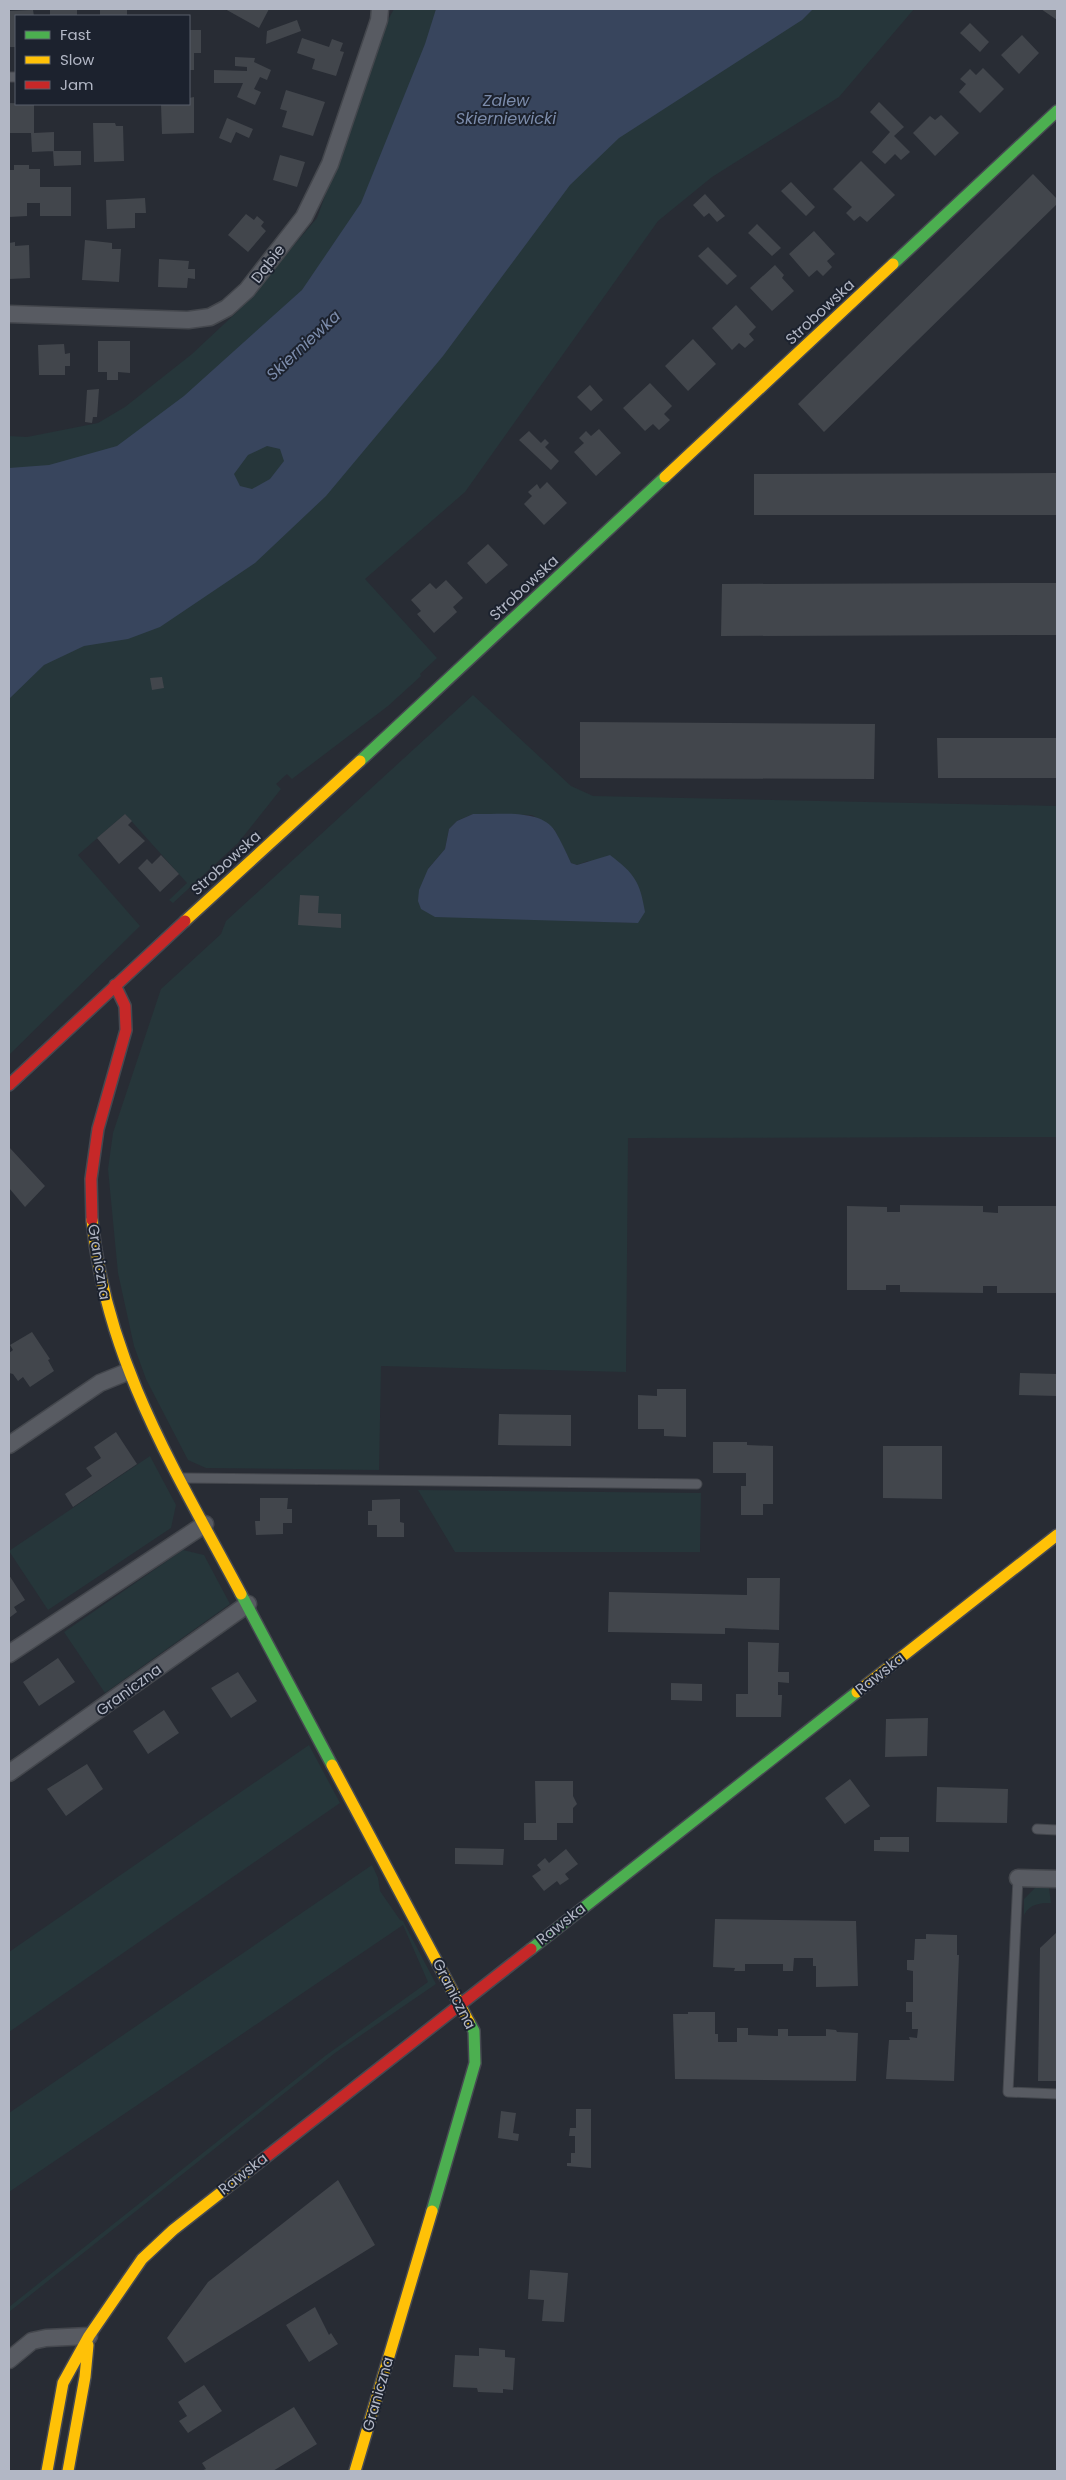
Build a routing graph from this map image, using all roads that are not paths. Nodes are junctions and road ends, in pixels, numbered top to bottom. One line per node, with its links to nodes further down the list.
1 (380, 9): 3 (street, Dąbie)
2 (1057, 111): 4 (street, Strobowska)
3 (9, 314)
4 (115, 985): 5 (street, Strobowska); 6 (street, Graniczna)
5 (9, 1085)
6 (127, 1372): 7 (street); 8 (street, Graniczna)
7 (9, 1445)
8 (180, 1478): 9 (lane); 10 (street, Graniczna)
9 (697, 1484)
10 (205, 1524): 12 (street, Graniczna); 13 (street)
11 (1057, 1535): 19 (street, Rawska)
12 (248, 1604): 14 (street, Graniczna); 19 (street, Graniczna)
13 (9, 1654)
14 (9, 1773)
15 (1037, 1830): 16 (lane)
16 (1057, 1830)
17 (1018, 1878): 18 (street); 20 (lane)
18 (1057, 1879)
19 (461, 2003): 21 (street, Rawska); 27 (street, Graniczna)
20 (1057, 2094)
21 (89, 2336): 22 (street); 23 (street, Rawska); 26 (street)
22 (9, 2360)
23 (49, 2454): 24 (street); 25 (street, Rawska)
24 (41, 2471)
25 (47, 2471)
26 (68, 2471)
27 (355, 2471)

